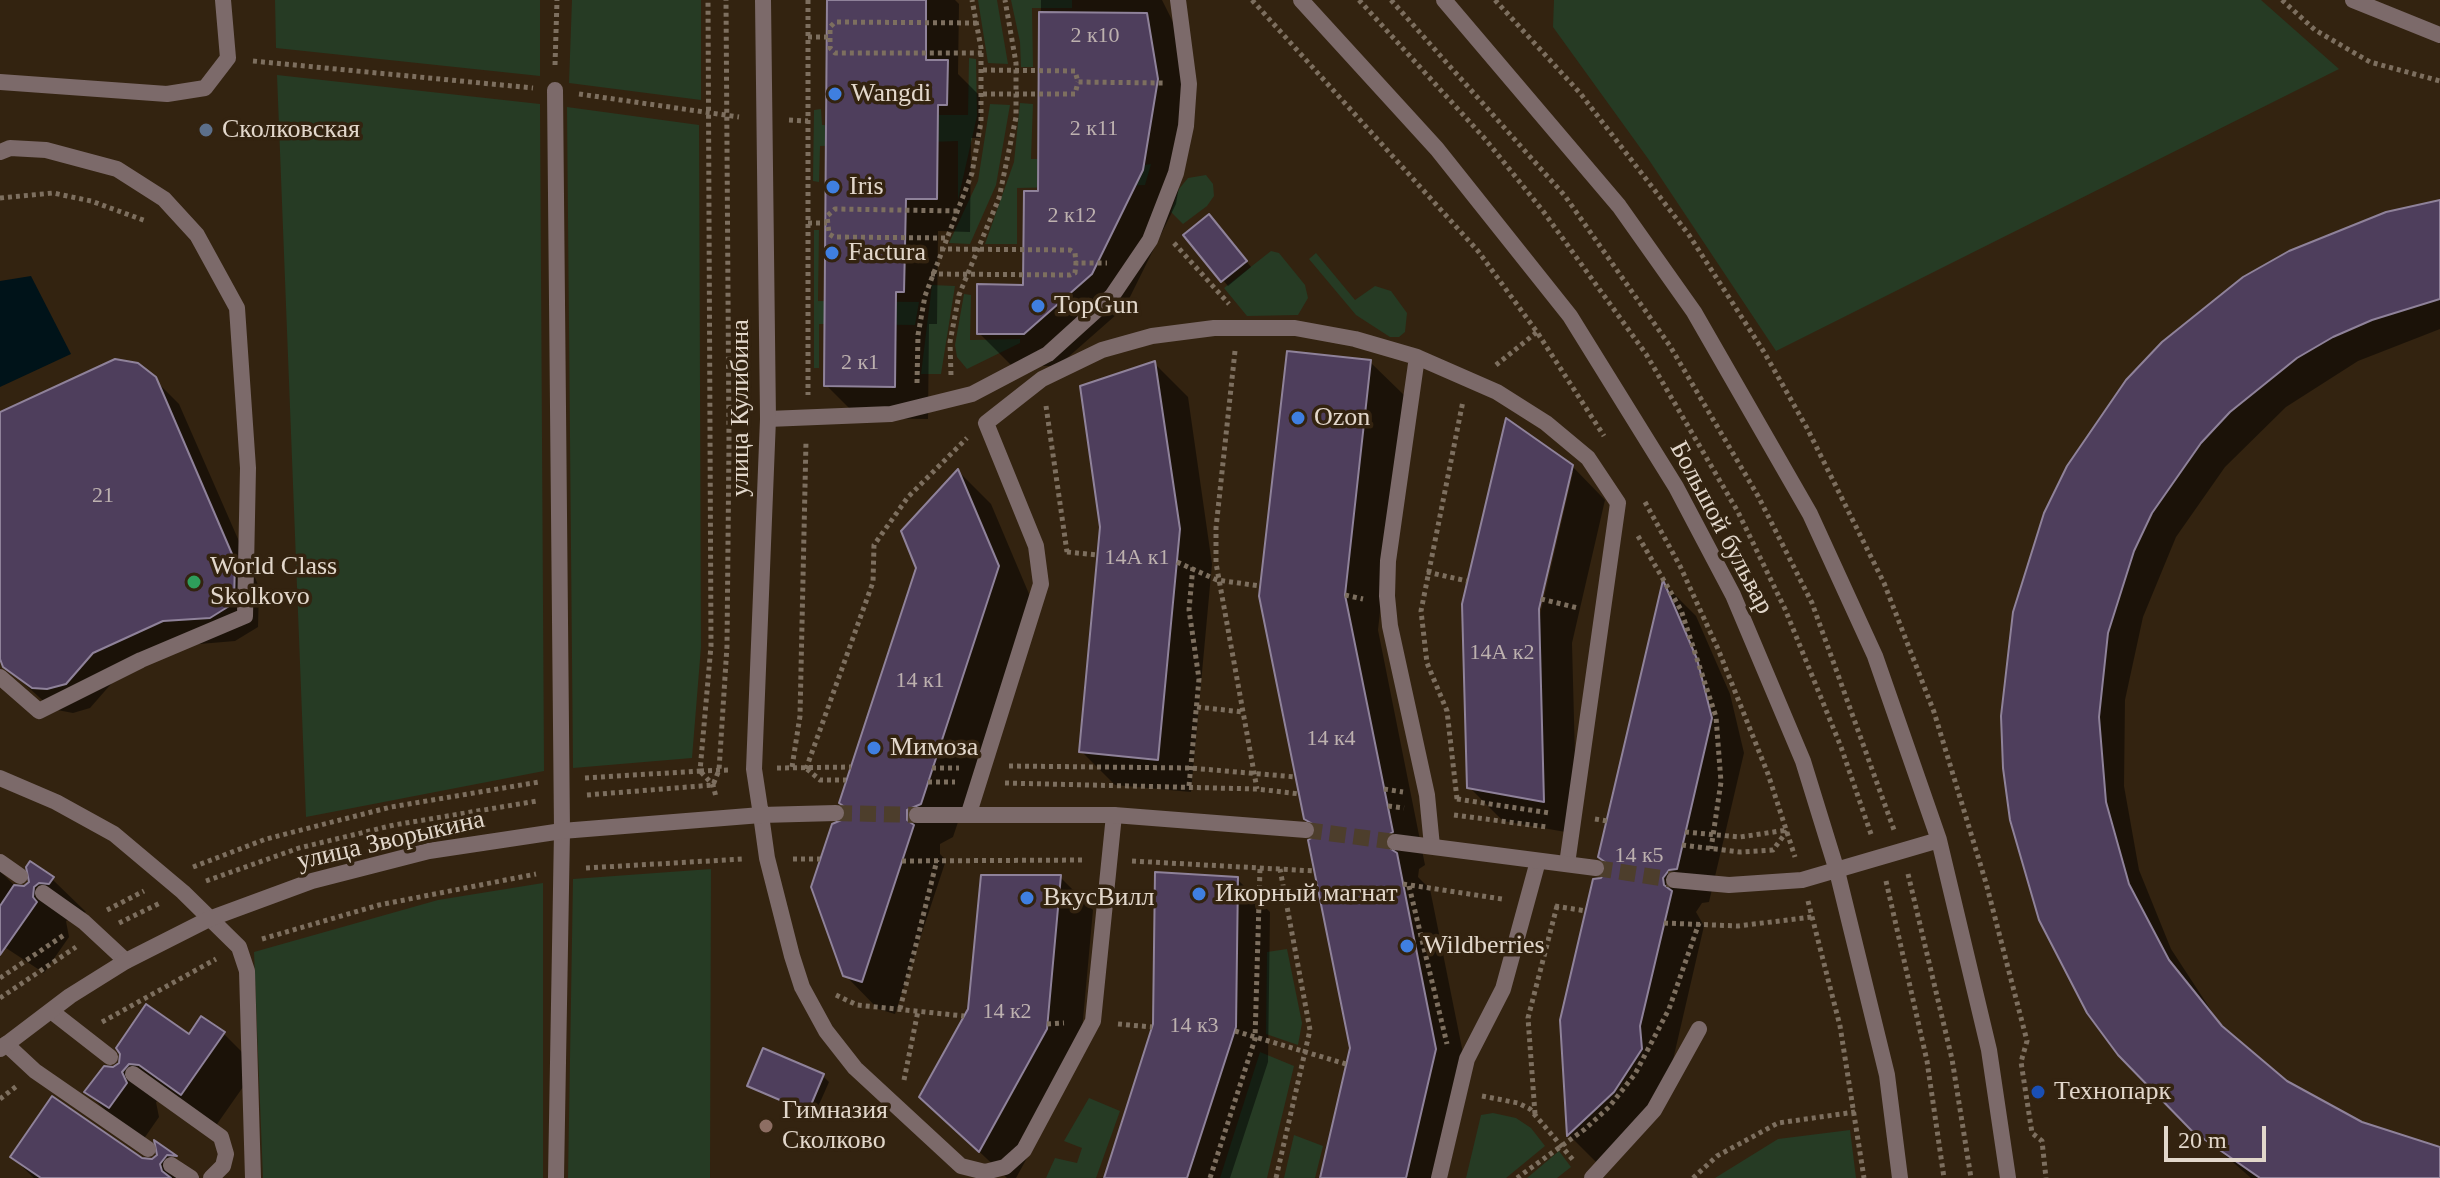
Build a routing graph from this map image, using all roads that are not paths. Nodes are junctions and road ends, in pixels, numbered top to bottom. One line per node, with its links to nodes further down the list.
1 (223, 0): 8 (street)
2 (763, 0): 12 (street, улица Кулибина)
3 (1178, 0): 12 (street)
4 (1301, 0): 29 (street, Большой бульвар)
5 (1444, 0): 22 (street)
6 (2353, 0): 7 (street)
7 (2440, 35)
8 (0, 82)
9 (555, 90): 21 (street)
10 (0, 152): 13 (street)
11 (1417, 357): 16 (street); 24 (street); 27 (street)
12 (768, 419): 17 (street, улица Кулибина)
13 (0, 677)
14 (0, 778): 33 (street)
15 (836, 813): 17 (street, улица Зворыкина)
16 (969, 813): 18 (street); 19 (street)
17 (761, 815): 19 (street, улица Кулибина); 21 (street, улица Зворыкина)
18 (917, 815)
19 (1114, 815): 20 (street)
20 (1306, 830)
21 (562, 831): 33 (street, улица Зворыкина); 45 (street)
22 (1939, 840): 29 (street); 49 (street)
23 (1395, 842): 24 (street)
24 (1432, 846): 25 (street)
25 (1538, 861): 27 (street); 46 (street)
26 (0, 862): 30 (street)
27 (1567, 864): 28 (street)
28 (1596, 868)
29 (1837, 871): 31 (street); 48 (street, Большой бульвар)
30 (20, 876)
31 (1674, 880)
32 (43, 893): 34 (street)
33 (209, 919): 34 (street, улица Зворыкина); 44 (street)
34 (126, 961): 35 (street, улица Зворыкина)
35 (51, 1011): 37 (street, улица Зворыкина); 38 (street)
36 (1699, 1029): 47 (street)
37 (3, 1047): 40 (street)
38 (110, 1057)
39 (133, 1074): 43 (street)
40 (148, 1149)
41 (171, 1165): 42 (street)
42 (191, 1178)
43 (211, 1178)
44 (253, 1178)
45 (556, 1178)
46 (1439, 1178)
47 (1592, 1178)
48 (1900, 1178)
49 (2008, 1178)

